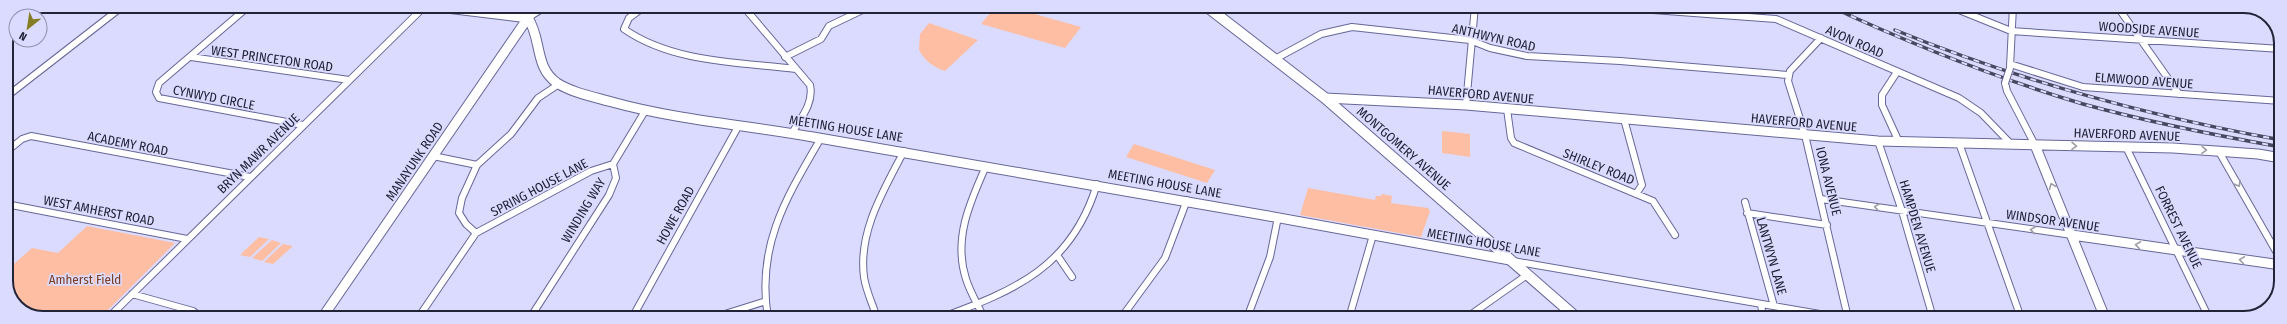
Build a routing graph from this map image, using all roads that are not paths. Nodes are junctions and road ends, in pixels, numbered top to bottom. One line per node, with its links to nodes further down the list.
1 (114, 13): 30 (street)
2 (241, 13): 21 (street, CYNWYD CIRCLE)
3 (418, 13): 28 (street, BRYN MAWR AVENUE)
4 (487, 13): 15 (street)
5 (535, 13): 15 (street, MANAYUNK ROAD)
6 (636, 13): 25 (street)
7 (749, 13): 22 (street)
8 (856, 13): 22 (street)
9 (1215, 13): 23 (main road, MONTGOMERY AVENUE)
10 (1474, 13): 18 (street)
11 (1734, 13): 17 (street, AVON ROAD)
12 (1966, 13): 16 (street, WOODSIDE AVENUE)
13 (2012, 13): 16 (street)
14 (2122, 13): 19 (street)
15 (528, 18): 29 (street, MEETING HOUSE LANE); 52 (street, MANAYUNK ROAD)
16 (2011, 31): 19 (street, WOODSIDE AVENUE); 24 (street)
17 (1821, 38): 26 (street, AVON ROAD); 27 (street)
18 (1470, 40): 23 (street, ANTHWYN ROAD); 27 (street, ANTHWYN ROAD); 34 (street)
19 (2141, 40): 20 (street, WOODSIDE AVENUE); 31 (street)
20 (2274, 49)
21 (191, 57): 28 (street, WEST PRINCETON ROAD); 39 (street, CYNWYD CIRCLE)
22 (785, 57): 25 (street)
23 (1275, 59): 32 (main road, MONTGOMERY AVENUE)
24 (2010, 66): 31 (street, ELMWOOD AVENUE); 47 (street, bridge)
25 (796, 69): 40 (street)
26 (1897, 72): 44 (street); 46 (street, AVON ROAD)
27 (1788, 75): 41 (street, IONA AVENUE)
28 (349, 80): 39 (street, BRYN MAWR AVENUE)
29 (559, 84): 36 (street, MEETING HOUSE LANE); 55 (street)
30 (13, 92)
31 (2179, 94): 33 (street, ELMWOOD AVENUE)
32 (1325, 98): 34 (street, HAVERFORD AVENUE); 77 (main road, MONTGOMERY AVENUE)
33 (2274, 101)
34 (1466, 105): 35 (street, HAVERFORD AVENUE)
35 (1507, 109): 37 (street, HAVERFORD AVENUE); 59 (street, SHIRLEY ROAD)
36 (645, 111): 38 (street, MEETING HOUSE LANE); 54 (street, WINDING WAY)
37 (1624, 119): 41 (street, HAVERFORD AVENUE); 59 (street, SHIRLEY ROAD)
38 (739, 124): 40 (street, MEETING HOUSE LANE); 91 (street, HOWE ROAD)
39 (303, 125): 57 (street, BRYN MAWR AVENUE)
40 (792, 133): 42 (street, MEETING HOUSE LANE)
41 (1805, 135): 43 (street, HAVERFORD AVENUE); 60 (street, IONA AVENUE)
42 (821, 138): 51 (street, MEETING HOUSE LANE); 82 (street)
43 (1878, 141): 44 (street, HAVERFORD AVENUE); 64 (street, HAMPDEN AVENUE)
44 (1899, 142): 45 (street, HAVERFORD AVENUE)
45 (1959, 143): 46 (street, HAVERFORD AVENUE); 67 (street)
46 (2011, 144): 47 (street, HAVERFORD AVENUE)
47 (2035, 145): 49 (street, HAVERFORD AVENUE, one-way to 49); 72 (street, one-way to 47)
48 (13, 146): 57 (street, ACADEMY ROAD)
49 (2126, 147): 50 (street, HAVERFORD AVENUE, one-way to 50); 75 (street, FORREST AVENUE)
50 (2218, 150): 53 (street, HAVERFORD AVENUE); 74 (street, one-way to 74)
51 (904, 151): 56 (street, MEETING HOUSE LANE); 94 (street)
52 (433, 156): 55 (street); 88 (street, MANAYUNK ROAD)
53 (2274, 157)
54 (613, 164): 69 (street, SPRING HOUSE LANE); 90 (street, WINDING WAY)
55 (477, 165): 69 (street)
56 (986, 166): 58 (street, MEETING HOUSE LANE); 83 (street)
57 (250, 177): 73 (street, BRYN MAWR AVENUE)
58 (1097, 184): 61 (street, MEETING HOUSE LANE); 76 (street)
59 (1636, 194): 71 (street)
60 (1821, 199): 64 (street, WINDSOR AVENUE, one-way to 60); 68 (street, IONA AVENUE)
61 (1187, 200): 66 (street, MEETING HOUSE LANE); 97 (street)
62 (1745, 202): 65 (street, LANTWYN LANE)
63 (13, 205): 73 (street, WEST AMHERST ROAD)
64 (1902, 211): 67 (street, WINDSOR AVENUE); 105 (street, HAMPDEN AVENUE)
65 (1747, 213): 68 (street, LANTWYN LANE); 85 (street, LANTWYN LANE)
66 (1278, 217): 70 (street, MEETING HOUSE LANE); 98 (street)
67 (1987, 224): 72 (street, WINDSOR AVENUE, one-way to 67); 106 (street)
68 (1827, 225): 104 (street, IONA AVENUE)
69 (476, 233): 89 (street)
70 (1373, 235): 77 (street, MEETING HOUSE LANE); 99 (street)
71 (1675, 235)
72 (2072, 235): 75 (street, WINDSOR AVENUE, one-way to 72); 107 (street)
73 (187, 239): 81 (street, BRYN MAWR AVENUE)
74 (2274, 248)
75 (2177, 250): 78 (street, WINDSOR AVENUE, one-way to 75); 108 (street, FORREST AVENUE)
76 (1058, 255): 80 (street); 83 (street)
77 (1510, 260): 79 (main road, MONTGOMERY AVENUE); 84 (street, MEETING HOUSE LANE)
78 (2274, 264)
79 (1527, 275): 100 (street); 101 (main road, MONTGOMERY AVENUE)
80 (1072, 277)
81 (132, 294): 86 (street, BRYN MAWR AVENUE); 87 (street)
82 (763, 302): 92 (street); 93 (street)
83 (978, 304): 95 (street); 96 (street)
84 (1760, 304): 85 (street, MEETING HOUSE LANE); 102 (street)
85 (1774, 306): 103 (street, MEETING HOUSE LANE)
86 (115, 311)
87 (193, 311)
88 (327, 311)
89 (423, 311)
90 (534, 311)
91 (636, 311)
92 (734, 311)
93 (766, 311)
94 (875, 311)
95 (959, 311)
96 (981, 311)
97 (1126, 311)
98 (1250, 311)
99 (1351, 311)
100 (1476, 311)
101 (1569, 311)
102 (1762, 311)
103 (1803, 311)
104 (1846, 311)
105 (1931, 311)
106 (2018, 311)
107 (2102, 311)
108 (2206, 311)

